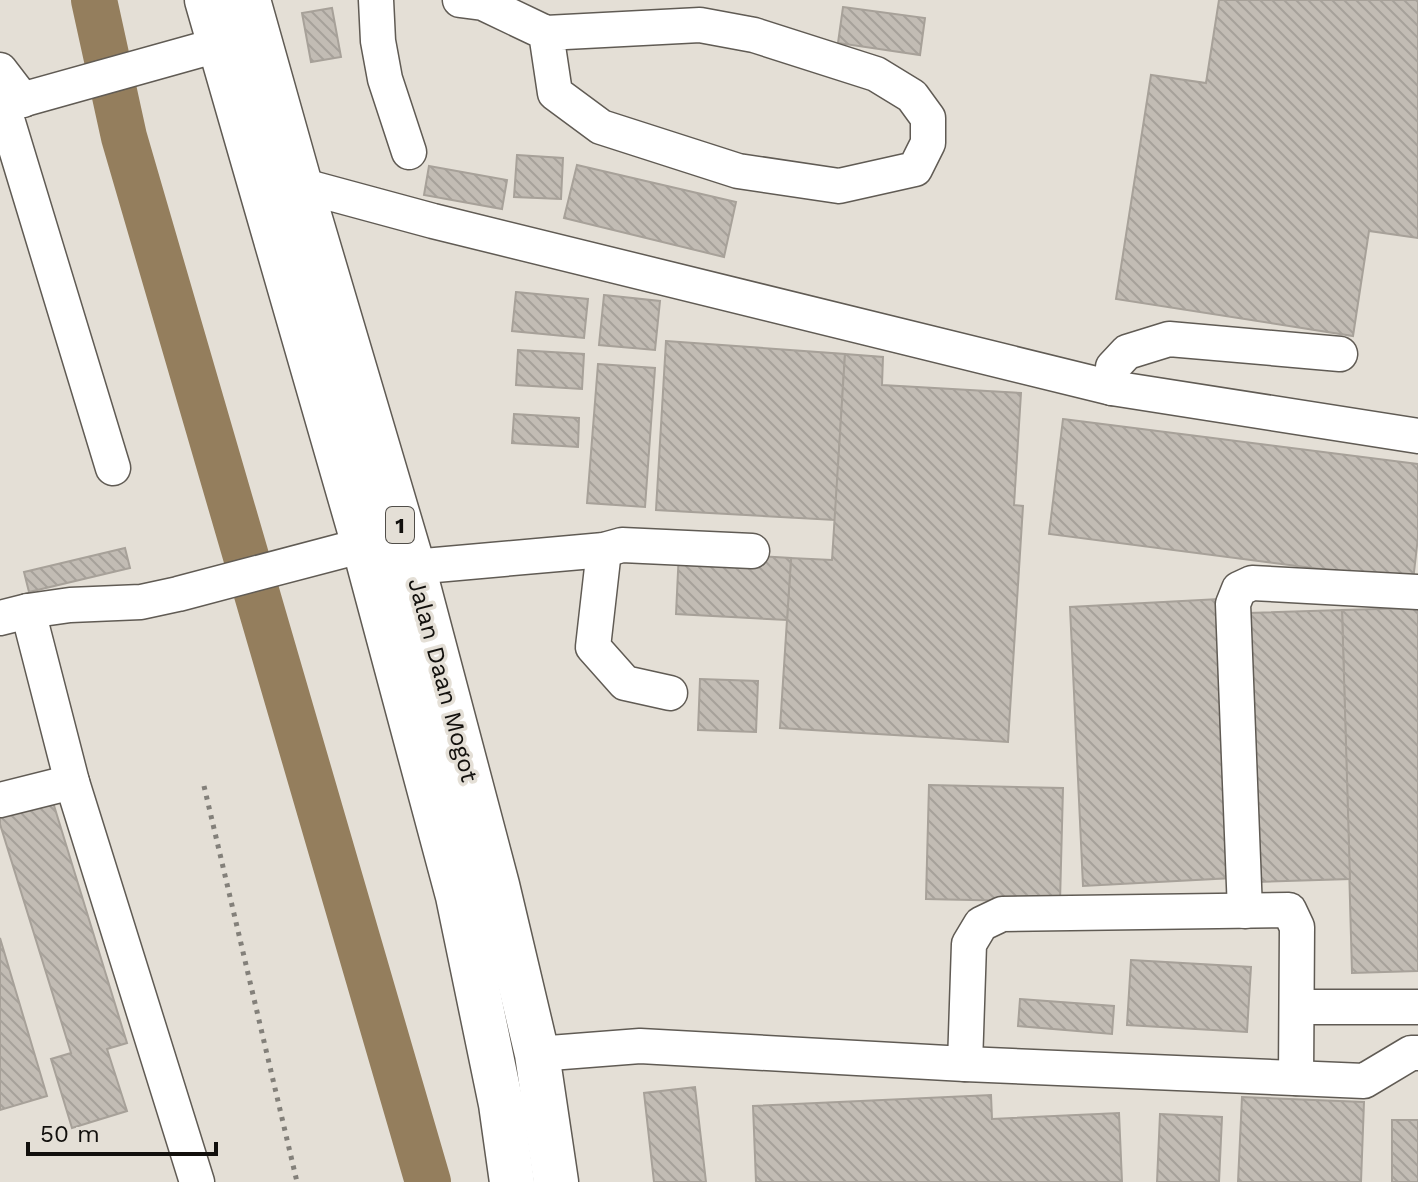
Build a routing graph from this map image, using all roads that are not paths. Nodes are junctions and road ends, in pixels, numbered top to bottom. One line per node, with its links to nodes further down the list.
1 (207, 0): 6 (highway, Jalan Daan Mogot / 1)
2 (248, 0): 10 (highway, Jalan Daan Mogot / 1)
3 (376, 0): 9 (street)
4 (460, 0): 5 (street)
5 (546, 33): 5 (street)
6 (218, 45): 8 (street); 15 (highway, Jalan Daan Mogot / 1)
7 (0, 70): 8 (street)
8 (15, 102): 14 (street)
9 (409, 152)
10 (300, 185): 12 (street); 18 (highway, Jalan Daan Mogot / 1)
11 (1340, 354): 12 (street)
12 (1112, 388): 13 (street)
13 (1418, 436)
14 (113, 468)
15 (364, 545): 20 (street); 29 (highway, Jalan Daan Mogot / 1)
16 (604, 550): 17 (street); 18 (street); 21 (street)
17 (752, 551)
18 (413, 567): 28 (highway, Jalan Daan Mogot / 1)
19 (1418, 592): 24 (street)
20 (14, 614): 22 (street)
21 (670, 693)
22 (72, 782): 23 (street); 32 (street)
23 (0, 800)
24 (1245, 911): 25 (street); 30 (street)
25 (1298, 1007): 26 (street); 31 (street)
26 (1418, 1007)
27 (1418, 1053): 31 (street)
28 (537, 1054): 29 (highway); 30 (street); 34 (highway, Jalan Daan Mogot / 1)
29 (492, 1059): 33 (highway, Jalan Daan Mogot / 1)
30 (965, 1064): 31 (street)
31 (1296, 1078)
32 (197, 1182)
33 (512, 1182)
34 (556, 1182)

